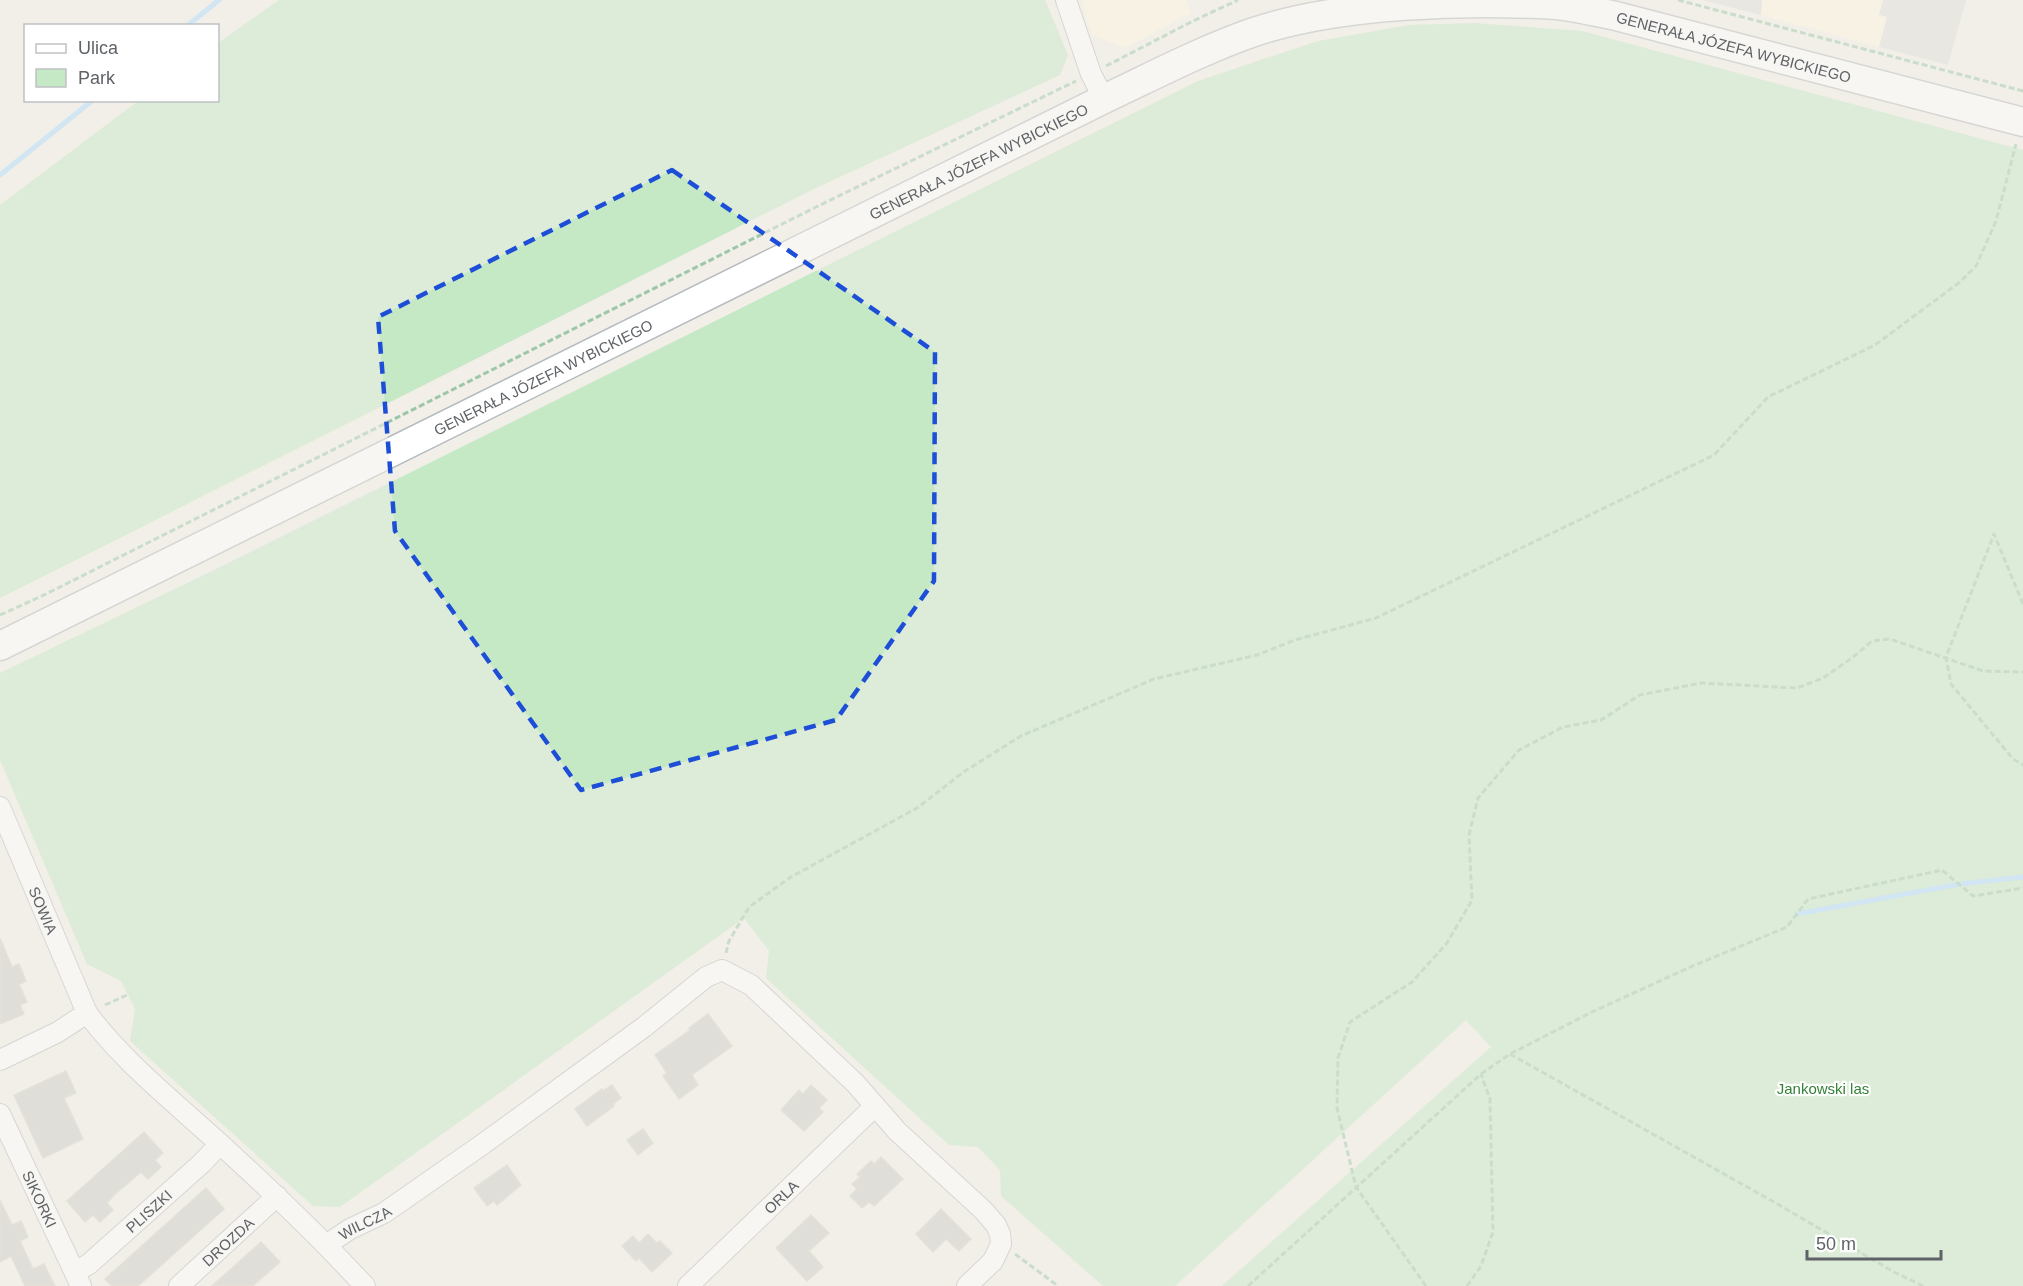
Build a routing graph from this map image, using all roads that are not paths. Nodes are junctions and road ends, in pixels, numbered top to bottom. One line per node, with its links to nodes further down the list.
1 (1066, 0): 2 (street)
2 (1104, 99): 3 (main road, GENERAŁA JÓZEFA WYBICKIEGO); 4 (main road, GENERAŁA JÓZEFA WYBICKIEGO)
3 (2023, 122)
4 (0, 646)
5 (0, 807): 6 (street, SOWIA)
6 (87, 1013): 7 (street); 10 (street, WILCZA)
7 (0, 1060)
8 (875, 1106): 12 (street, WILCZA); 16 (street, ORLA); 17 (street)
9 (0, 1114): 13 (street, SIKORKI)
10 (220, 1144): 11 (street, WILCZA); 13 (street, PLISZKI)
11 (277, 1196): 12 (street, WILCZA); 14 (street, DROZDA)
12 (326, 1245): 15 (street)
13 (78, 1279)
14 (179, 1286)
15 (365, 1286)
16 (688, 1286)
17 (967, 1286)

